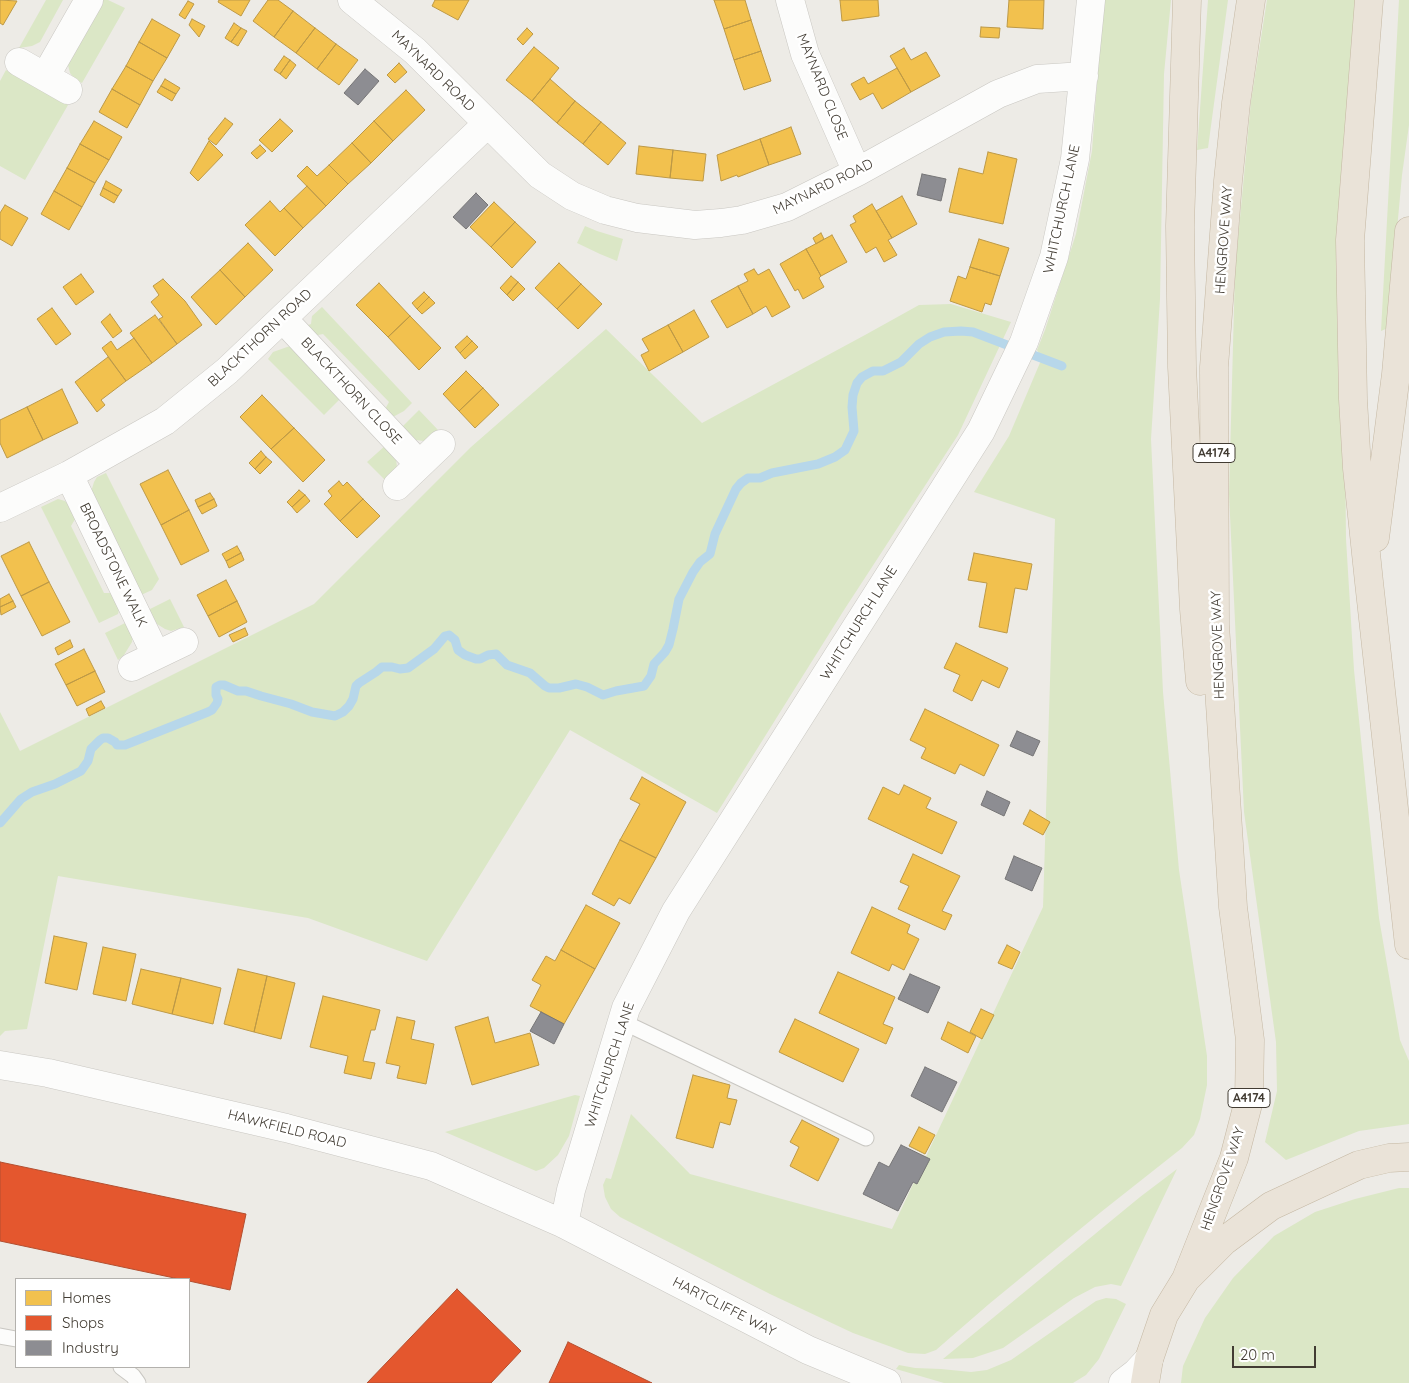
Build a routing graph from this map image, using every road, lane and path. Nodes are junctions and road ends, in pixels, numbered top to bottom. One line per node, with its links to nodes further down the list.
1 (89, 0): 8 (street)
2 (790, 0): 11 (street, MAYNARD CLOSE)
3 (1090, 0): 9 (street, WHITCHURCH LANE)
4 (1187, 0): 23 (highway)
5 (1251, 0): 23 (highway, HENGROVE WAY / A4174)
6 (1369, 0): 19 (highway)
7 (363, 3): 10 (street, MAYNARD ROAD)
8 (19, 62)
9 (1084, 76): 11 (street, MAYNARD ROAD); 25 (street, WHITCHURCH LANE)
10 (487, 124): 11 (street, MAYNARD ROAD); 13 (street, BLACKTHORN ROAD)
11 (857, 172)
12 (1409, 231): 19 (highway)
13 (283, 319): 15 (street, BLACKTHORN CLOSE); 16 (street, BLACKTHORN ROAD)
14 (442, 444): 15 (street)
15 (419, 464): 17 (street)
16 (69, 475): 18 (street, BLACKTHORN ROAD); 21 (street, BROADSTONE WALK)
17 (397, 486)
18 (0, 508)
19 (1369, 582): 24 (highway)
20 (184, 642): 21 (street)
21 (156, 655): 22 (street)
22 (132, 667)
23 (1233, 907): 30 (highway, HENGROVE WAY / A4174)
24 (1409, 945)
25 (623, 1022): 27 (lane); 29 (street, WHITCHURCH LANE)
26 (0, 1065): 29 (street, HAWKFIELD ROAD)
27 (866, 1138)
28 (1409, 1157): 30 (highway, A4174)
29 (564, 1224): 36 (street, HARTCLIFFE WAY)
30 (1186, 1279): 34 (highway, A4174)
31 (0, 1336): 32 (lane)
32 (15, 1339)
33 (122, 1368): 35 (lane)
34 (1147, 1371): 37 (street)
35 (138, 1383)
36 (887, 1383)
37 (1123, 1383)

